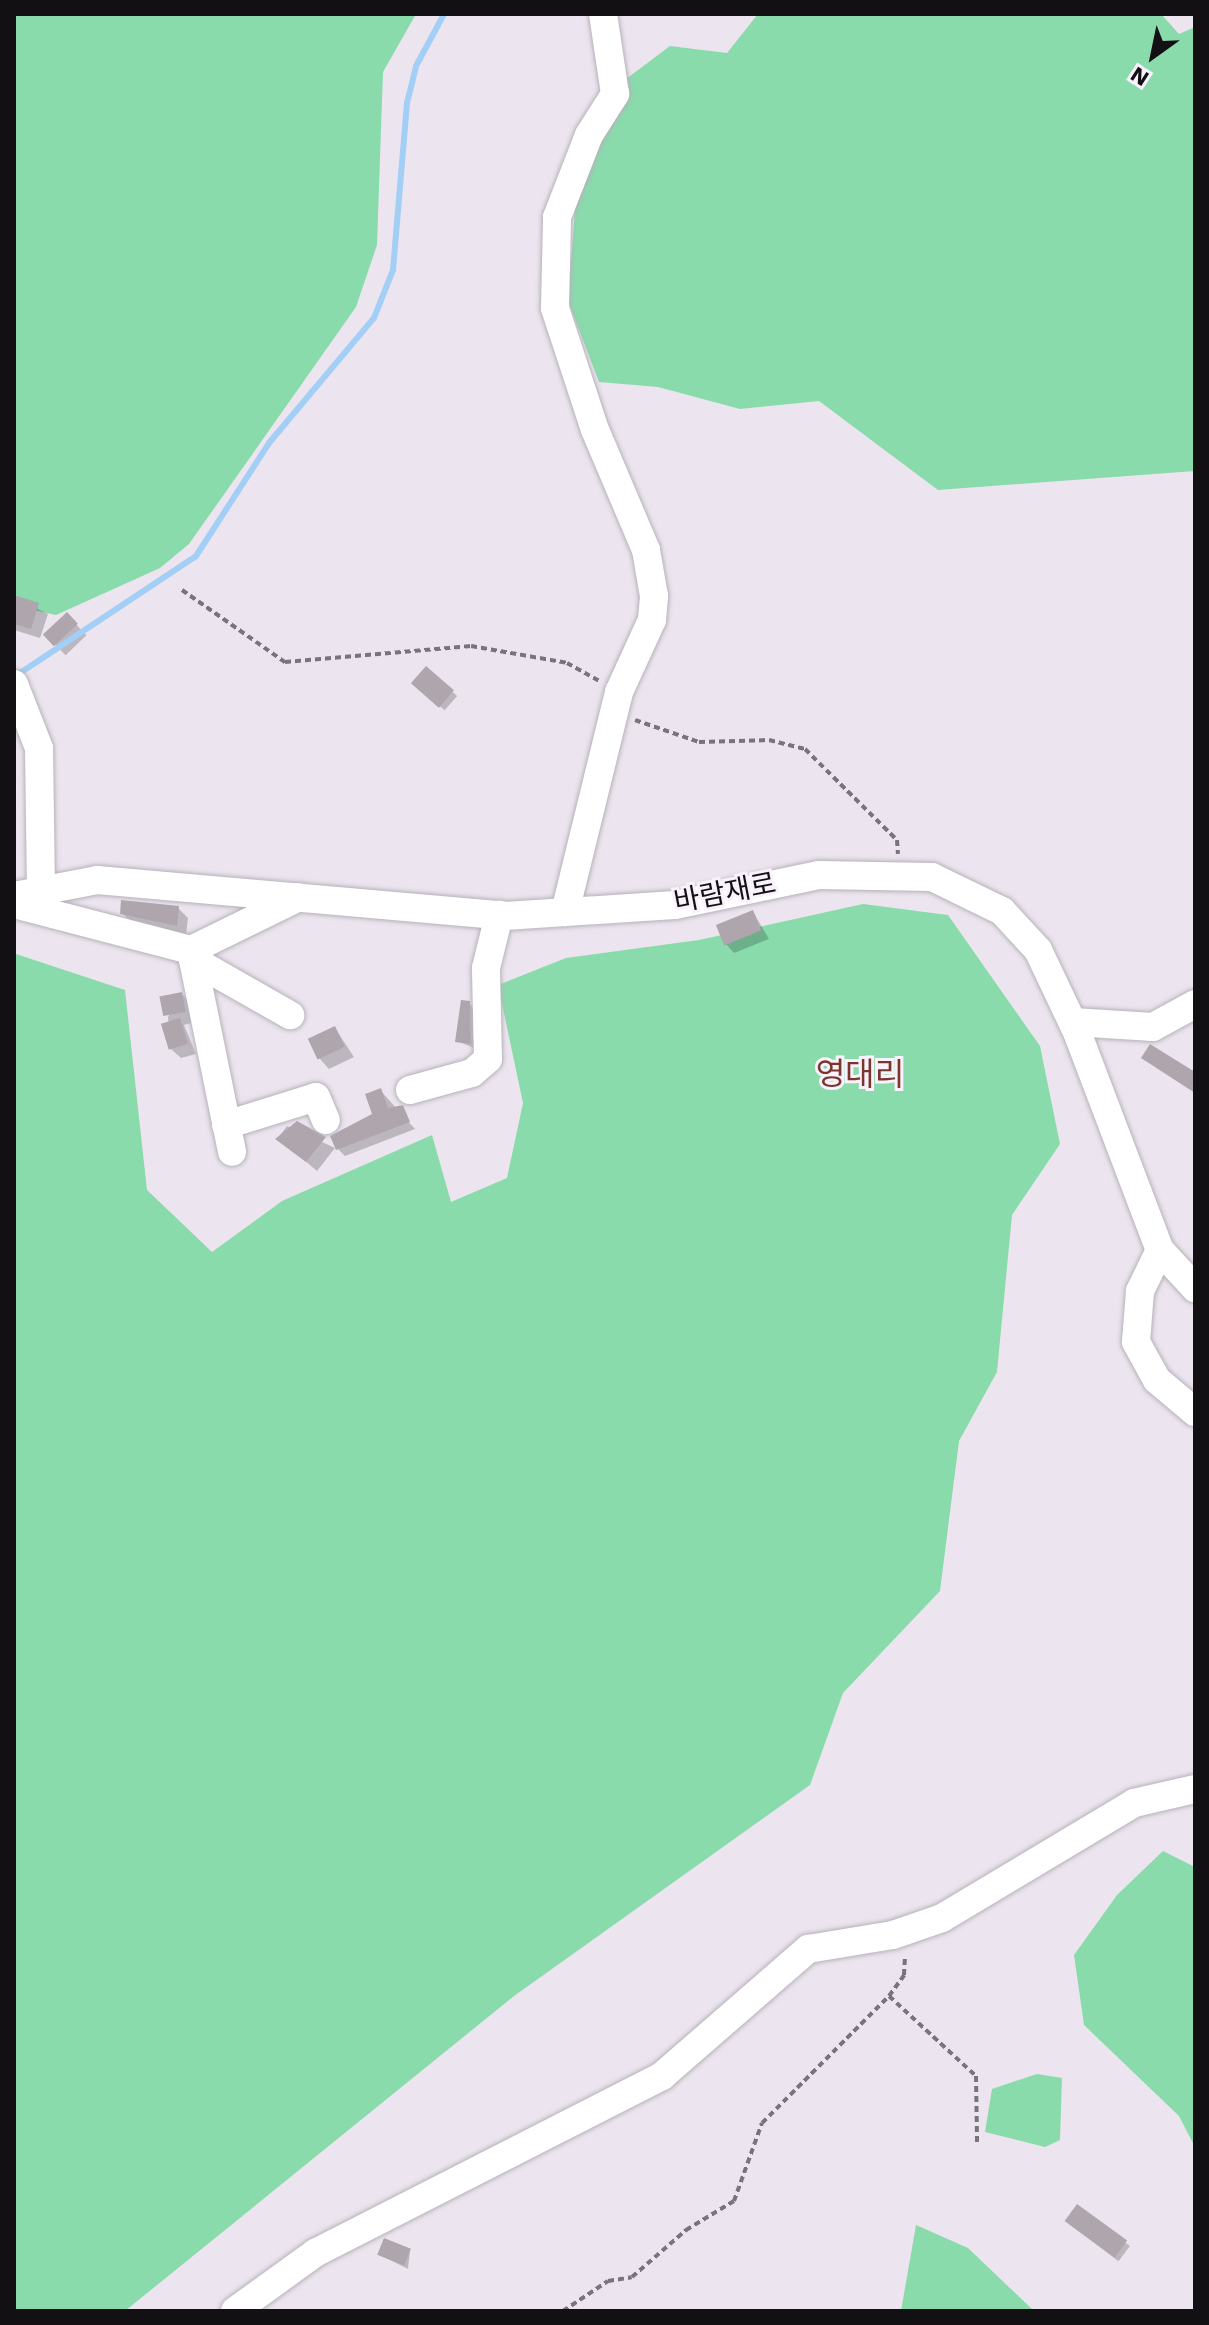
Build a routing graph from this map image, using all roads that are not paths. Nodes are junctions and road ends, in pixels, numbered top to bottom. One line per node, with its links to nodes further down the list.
1 (603, 14): 6 (street)
2 (14, 684): 3 (street)
3 (27, 892): 4 (street, 바람재로)
4 (299, 897): 7 (street, 바람재로); 8 (street)
5 (14, 904): 8 (street)
6 (565, 912): 7 (street, 바람재로); 11 (street, 바람재로)
7 (499, 915): 12 (street)
8 (192, 955): 10 (street); 13 (street)
9 (1195, 1004): 11 (street)
10 (290, 1015)
11 (1073, 1022): 14 (street, 바람재로)
12 (410, 1090)
13 (326, 1120)
14 (1160, 1250): 15 (street, 바람재로); 16 (street)
15 (1195, 1288)
16 (1195, 1412)
17 (1195, 1789): 18 (street)
18 (235, 2311)

